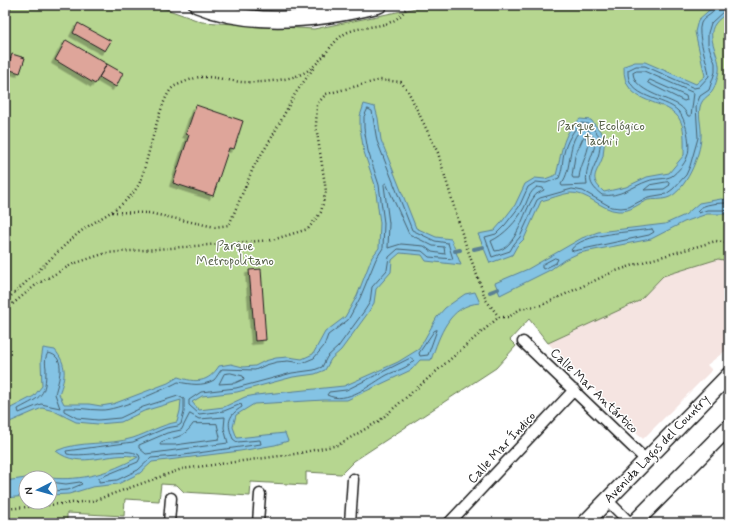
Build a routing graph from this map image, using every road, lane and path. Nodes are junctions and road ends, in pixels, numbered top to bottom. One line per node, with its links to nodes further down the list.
1 (8, 5): 5 (lane)
2 (196, 5): 4 (street)
3 (408, 5): 6 (path)
4 (372, 6)
5 (5, 13)
6 (315, 65): 7 (path); 7 (path)
7 (112, 212): 9 (path)
8 (729, 243): 11 (path)
9 (5, 301)
10 (5, 313): 11 (path)
11 (499, 317): 21 (path)
12 (523, 342): 14 (street, Calle Mar Antártico)
13 (729, 375): 16 (street, Avenida Lagos del Country)
14 (574, 390): 16 (street, Calle Mar Antártico); 25 (street, Calle Mar Índico)
15 (729, 427): 28 (street)
16 (646, 460): 20 (street, Avenida Lagos del Country)
17 (353, 479): 24 (street)
18 (260, 494): 23 (street)
19 (171, 498): 22 (street)
20 (607, 500): 26 (street, Avenida Lagos del Country); 27 (street)
21 (5, 509)
22 (169, 523)
23 (258, 523)
24 (350, 523)
25 (449, 523)
26 (585, 523)
27 (630, 523)
28 (634, 523)

